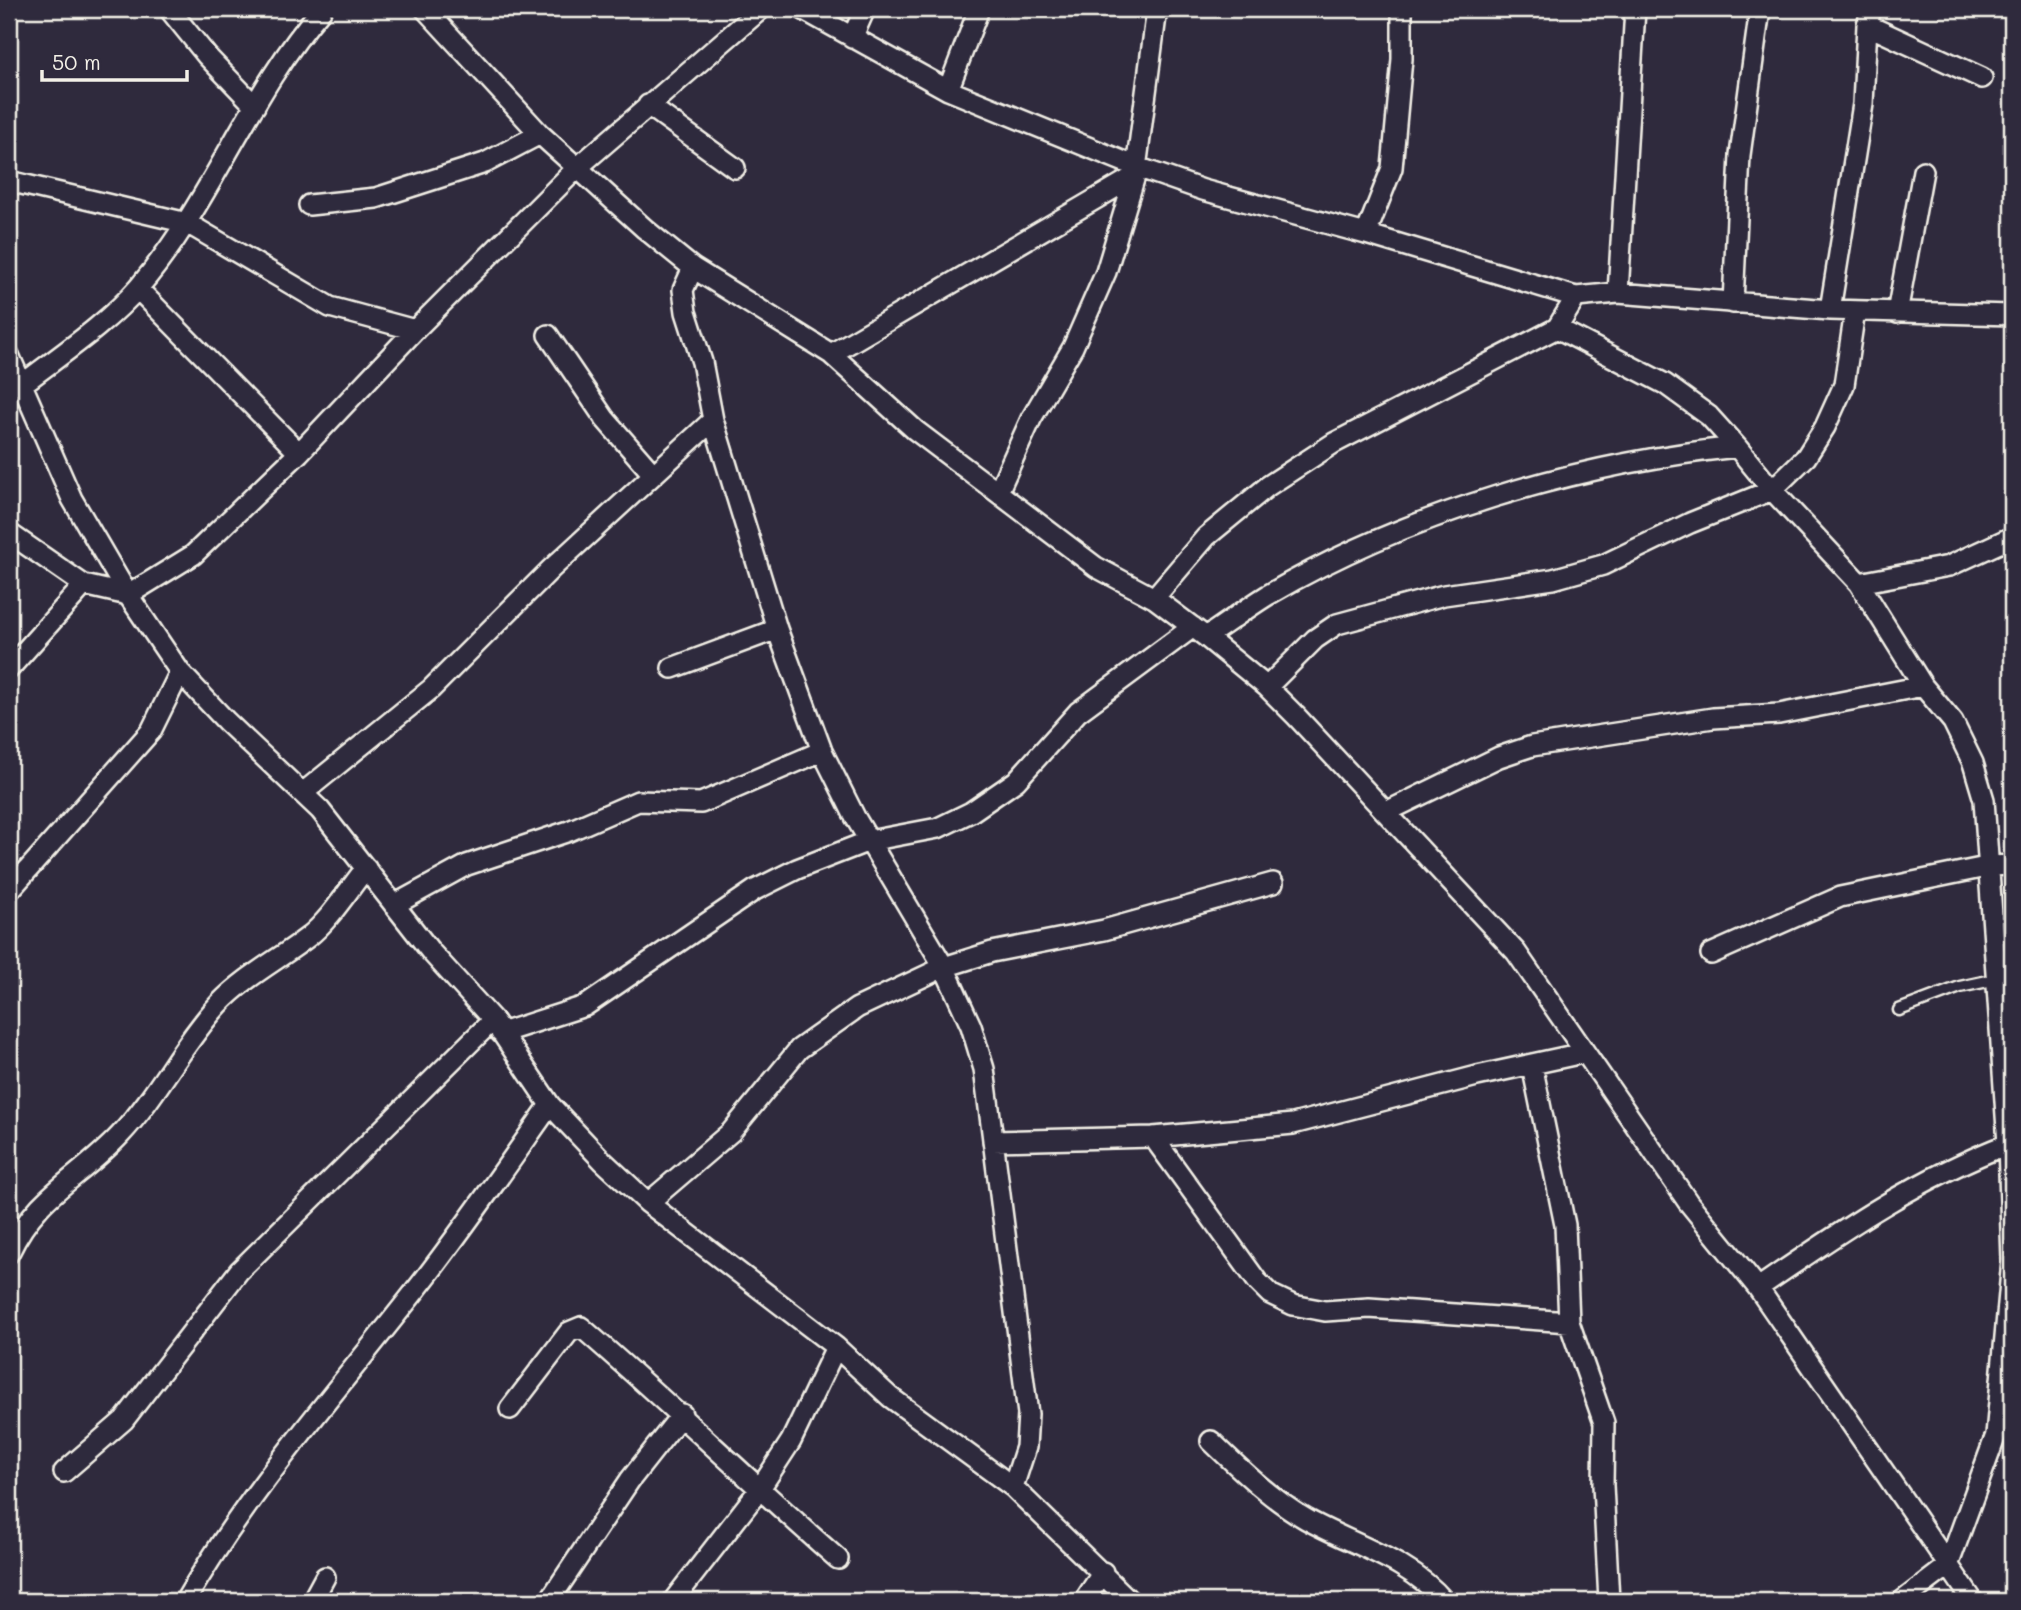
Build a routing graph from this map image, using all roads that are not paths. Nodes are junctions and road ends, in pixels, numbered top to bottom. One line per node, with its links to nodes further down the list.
1 (169, 9): 17 (street)
2 (322, 9): 17 (street)
3 (425, 9): 18 (street)
4 (761, 9): 16 (street)
5 (802, 9): 13 (street)
6 (865, 9): 13 (street)
7 (979, 9): 15 (street)
8 (1157, 9): 21 (street)
9 (1402, 9): 26 (street)
10 (1635, 9): 29 (street)
11 (1760, 9): 31 (street)
12 (1869, 17): 14 (street); 32 (street)
13 (852, 38): 15 (street)
14 (1982, 78)
15 (948, 90): 21 (street)
16 (649, 105): 19 (street); 20 (street)
17 (255, 106): 25 (street)
18 (540, 134): 19 (street); 24 (street)
19 (577, 168): 27 (street); 37 (street)
20 (735, 168)
21 (1136, 172): 26 (street); 39 (street); 47 (street)
22 (1923, 172): 34 (street)
23 (9, 181): 25 (street)
24 (309, 205)
25 (187, 223): 28 (street); 37 (street)
26 (1366, 234): 30 (street)
27 (693, 268): 39 (street); 42 (street)
28 (138, 289): 41 (street); 44 (street)
29 (1618, 293): 30 (street); 31 (street)
30 (1576, 298): 36 (street)
31 (1733, 303): 32 (street)
32 (1830, 310): 33 (street)
33 (1855, 311): 34 (street); 46 (street)
34 (1897, 313): 35 (street)
35 (2012, 315)
36 (1558, 328): 43 (street); 53 (street)
37 (415, 330): 44 (street)
38 (548, 335): 45 (street)
39 (831, 354): 47 (street)
40 (9, 355): 41 (street)
41 (20, 386): 52 (street)
42 (713, 419): 45 (street); 54 (street)
43 (1737, 447): 46 (street); 55 (street)
44 (299, 453): 52 (street)
45 (652, 473): 62 (street)
46 (1772, 490): 50 (street); 60 (street)
47 (998, 492): 53 (street)
48 (9, 533): 51 (street)
49 (2012, 537): 50 (street)
50 (1859, 583): 59 (street)
51 (84, 585): 52 (street); 57 (street)
52 (128, 595): 58 (street)
53 (1154, 598): 55 (street)
54 (777, 629): 56 (street); 61 (street)
55 (1200, 632): 60 (street); 64 (street)
56 (672, 668)
57 (9, 669)
58 (180, 672): 62 (street); 69 (street)
59 (1923, 685): 63 (street); 66 (street)
60 (1267, 687): 63 (street)
61 (822, 751): 64 (street); 70 (street)
62 (304, 792): 67 (street)
63 (1386, 811): 76 (street)
64 (869, 841): 72 (street); 75 (street)
65 (2012, 865): 66 (street)
66 (1991, 866): 71 (street); 73 (street)
67 (366, 869): 70 (street); 84 (street)
68 (1273, 883): 72 (street)
69 (9, 891)
70 (394, 905): 75 (street)
71 (1711, 954)
72 (944, 967): 81 (street); 83 (street)
73 (1998, 979): 74 (lane); 79 (street)
74 (1899, 1010)
75 (497, 1026): 78 (street); 93 (street)
76 (1583, 1053): 77 (street); 86 (street)
77 (1532, 1065): 80 (street); 87 (street)
78 (550, 1105): 83 (street); 100 (street)
79 (2009, 1113): 82 (street)
80 (1153, 1137): 81 (street); 87 (street)
81 (993, 1140): 94 (street)
82 (2008, 1144): 85 (street); 86 (street)
83 (648, 1203): 88 (street)
84 (9, 1253)
85 (2012, 1259): 91 (street)
86 (1758, 1288): 97 (street)
87 (1569, 1322): 107 (street)
88 (836, 1347): 94 (street); 95 (street)
89 (510, 1409): 90 (street)
90 (682, 1414): 95 (street); 102 (street)
91 (2004, 1438): 97 (street)
92 (1211, 1441): 106 (street)
93 (64, 1472)
94 (1013, 1487): 98 (street)
95 (759, 1490): 96 (street); 103 (street)
96 (838, 1559)
97 (1948, 1566): 108 (street); 109 (street)
98 (1103, 1572): 104 (street); 105 (street)
99 (325, 1577): 101 (street)
100 (185, 1601)
101 (312, 1601)
102 (549, 1601)
103 (673, 1601)
104 (1084, 1601)
105 (1130, 1601)
106 (1444, 1601)
107 (1609, 1601)
108 (1902, 1601)
109 (1973, 1601)

